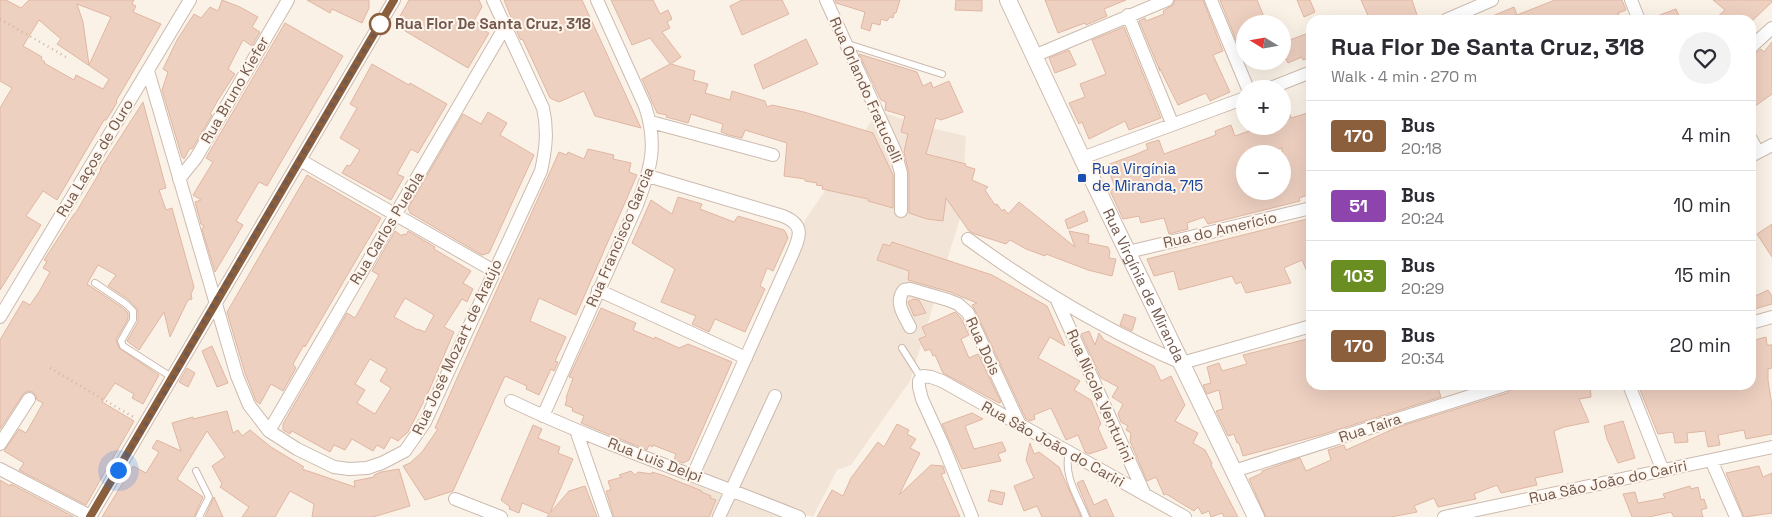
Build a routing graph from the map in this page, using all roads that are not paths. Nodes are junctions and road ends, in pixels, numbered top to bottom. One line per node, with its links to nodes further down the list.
1 (190, 0): 20 (street, Rua Laços de Ouro)
2 (288, 0): 34 (street, Rua Bruno Kiefer)
3 (394, 0): 32 (street)
4 (494, 0): 15 (street, Rua José Mozart de Araújo)
5 (598, 0): 26 (street, Rua Francisco Garcia)
6 (826, 0): 18 (street, Rua Orlando Fratucelli)
7 (1008, 0): 19 (street, Rua Virgínia de Miranda)
8 (1167, 0): 12 (street)
9 (1212, 0): 23 (street)
10 (1492, 0): 13 (street)
11 (1631, 0): 14 (street)
12 (1128, 15): 19 (street); 27 (street)
13 (1470, 15)
14 (1637, 15)
15 (506, 25): 37 (street, Rua Carlos Puebla); 40 (street, Rua José Mozart de Araújo)
16 (1772, 28): 17 (street)
17 (1756, 42)
18 (847, 44): 21 (lane); 36 (street, Rua Orlando Fratucelli)
19 (1034, 56): 31 (street, Rua Virgínia de Miranda)
20 (148, 71): 34 (street, Rua José Mozart de Araújo); 45 (street, Rua Laços de Ouro)
21 (942, 74)
22 (1306, 74): 24 (street)
23 (1244, 80)
24 (1291, 80)
25 (1236, 101): 27 (street)
26 (650, 122): 30 (street); 33 (street, Rua Francisco Garcia)
27 (1172, 123): 31 (street)
28 (1772, 145): 29 (street)
29 (1756, 153)
30 (773, 156)
31 (1082, 158): 39 (street, Rua Virgínia de Miranda)
32 (300, 160): 37 (street); 44 (street)
33 (648, 176): 42 (street, Rua Francisco Garcia); 51 (street)
34 (180, 179): 44 (street, Rua José Mozart de Araújo)
35 (1306, 209): 39 (street, Rua do Amerício)
36 (901, 211)
37 (394, 215): 40 (street); 63 (street, Rua Carlos Puebla)
38 (968, 238): 43 (street)
39 (1128, 252): 52 (street, Rua Virgínia de Miranda)
40 (494, 272): 63 (street, Rua José Mozart de Araújo)
41 (95, 283): 53 (lane)
42 (598, 290): 51 (street); 60 (street, Rua Francisco Garcia)
43 (1056, 298): 52 (street); 74 (street, Rua Nicola Venturini)
44 (216, 300): 53 (street); 63 (street, Rua José Mozart de Araújo)
45 (0, 317)
46 (1772, 317): 47 (street)
47 (1756, 322)
48 (910, 327): 61 (street, Rua Dois)
49 (1306, 327): 52 (street)
50 (902, 348): 54 (lane)
51 (746, 358): 72 (street)
52 (1182, 363): 71 (street, Rua Virgínia de Miranda)
53 (173, 378): 77 (street)
54 (921, 378): 61 (street, Rua São João do Cariri); 82 (street)
55 (1489, 390): 71 (street, Rua Taira)
56 (1632, 390): 69 (street)
57 (775, 396): 73 (street)
58 (29, 399): 64 (street)
59 (512, 401): 60 (street, Rua Luis Delpi)
60 (543, 416): 62 (street, Rua Luis Delpi)
61 (1020, 425): 66 (street, Rua São João do Cariri)
62 (576, 430): 72 (street, Rua Luis Delpi); 80 (street)
63 (269, 431)
64 (0, 444)
65 (1772, 447): 67 (street, Rua São João do Cariri)
66 (1069, 453): 74 (street, Rua São João do Cariri); 83 (lane)
67 (1711, 460): 69 (street, Rua São João do Cariri); 87 (street)
68 (0, 469): 77 (street)
69 (1663, 470): 86 (street, Rua São João do Cariri)
70 (196, 471): 78 (lane)
71 (1234, 471): 85 (street, Rua Virgínia de Miranda)
72 (693, 475): 73 (street, Rua Luis Delpi)
73 (731, 489): 76 (street, Rua Luis Delpi); 81 (street)
74 (1144, 495): 84 (street, Rua São João do Cariri)
75 (455, 499): 79 (street)
76 (793, 516)
77 (90, 517)
78 (199, 517)
79 (501, 517)
80 (606, 517)
81 (719, 517)
82 (972, 517)
83 (1086, 517)
84 (1185, 517)
85 (1256, 517)
86 (1444, 517)
87 (1736, 517)

